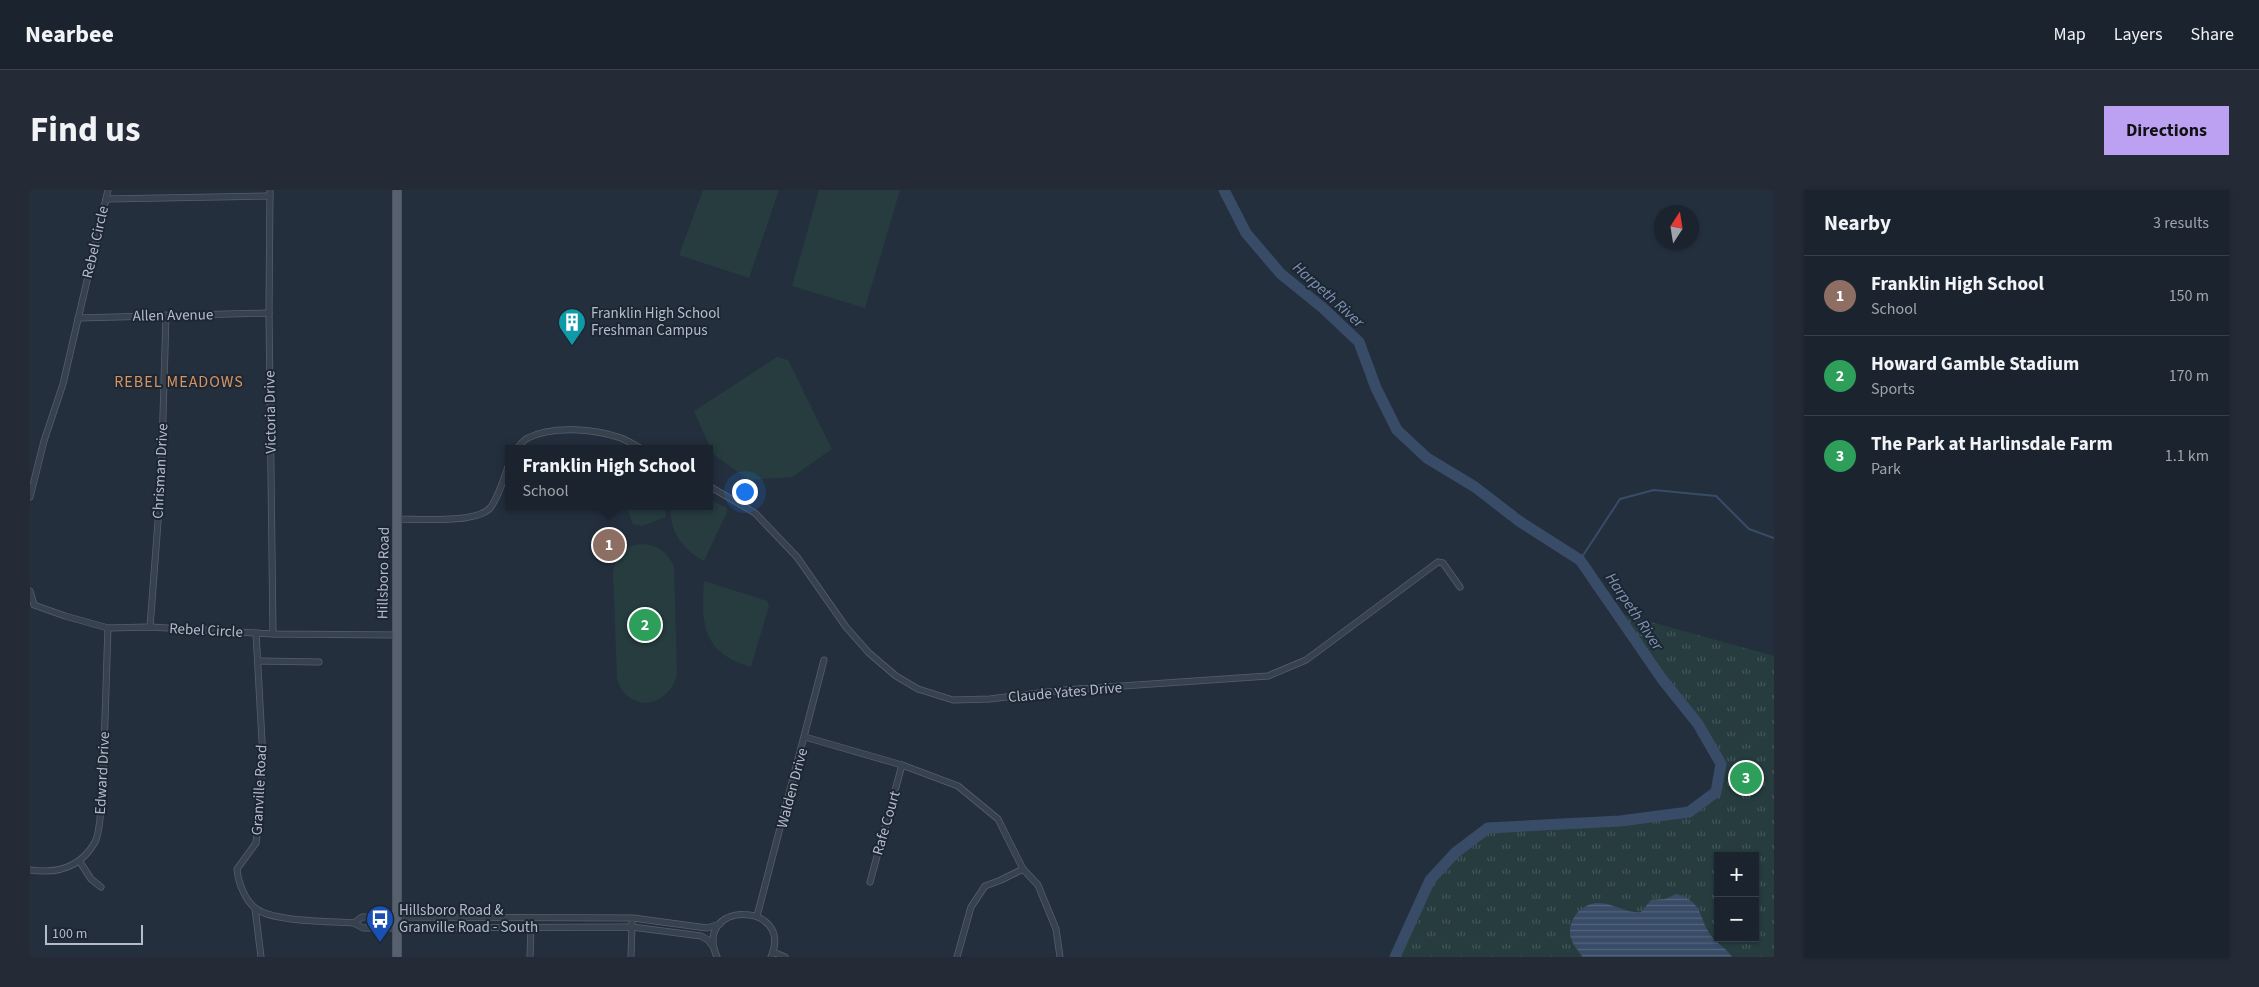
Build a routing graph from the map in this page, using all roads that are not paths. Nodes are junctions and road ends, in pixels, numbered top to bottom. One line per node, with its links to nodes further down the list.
1 (108, 190): 4 (street, Rebel Circle)
2 (397, 190): 13 (main road, Hillsboro Road)
3 (270, 193): 4 (street); 5 (street, Victoria Drive)
4 (106, 199): 7 (street, Rebel Circle)
5 (269, 313): 6 (street, Allen Avenue); 20 (street, Victoria Drive)
6 (166, 316): 7 (street, Allen Avenue); 17 (street, Chrisman Drive)
7 (78, 318): 12 (street, Rebel Circle)
8 (520, 445): 9 (street)
9 (635, 445)
10 (505, 473): 13 (street)
11 (713, 488): 14 (street, Claude Yates Drive)
12 (30, 498)
13 (397, 519): 21 (main road, Hillsboro Road)
14 (1460, 586)
15 (30, 591): 16 (street, Rebel Circle)
16 (32, 607): 18 (street, Rebel Circle)
17 (150, 627): 18 (street, Rebel Circle); 19 (street, Rebel Circle)
18 (108, 628): 27 (street, Edward Drive)
19 (256, 633): 20 (street, Rebel Circle); 23 (street, Granville Road)
20 (273, 634): 21 (street, Rebel Circle)
21 (396, 635): 34 (main road, Hillsboro Road)
22 (824, 660): 25 (street, Walden Drive)
23 (258, 662): 24 (street); 32 (street, Granville Road)
24 (319, 662)
25 (805, 737): 26 (street); 33 (street, Walden Drive)
26 (902, 765): 28 (street); 30 (street, Rafe Court)
27 (80, 862): 29 (street); 31 (street)
28 (1023, 869): 51 (street); 52 (street)
29 (30, 870)
30 (870, 882)
31 (101, 887)
32 (255, 908): 37 (street); 45 (street, Granville Road)
33 (757, 916): 38 (street); 44 (street)
34 (398, 917): 35 (street); 37 (street); 42 (main road, Hillsboro Road)
35 (437, 918): 36 (street); 39 (street)
36 (632, 918): 38 (street); 41 (street)
37 (354, 923): 42 (street)
38 (720, 924): 43 (street)
39 (438, 927): 40 (street); 42 (street)
40 (531, 927): 41 (street); 47 (street)
41 (632, 927): 43 (street); 48 (street)
42 (398, 928): 46 (main road, Hillsboro Road)
43 (714, 948): 49 (street)
44 (772, 954): 50 (street)
45 (261, 957)
46 (397, 957)
47 (530, 957)
48 (631, 957)
49 (716, 957)
50 (785, 957)
51 (958, 957)
52 (1060, 957)

